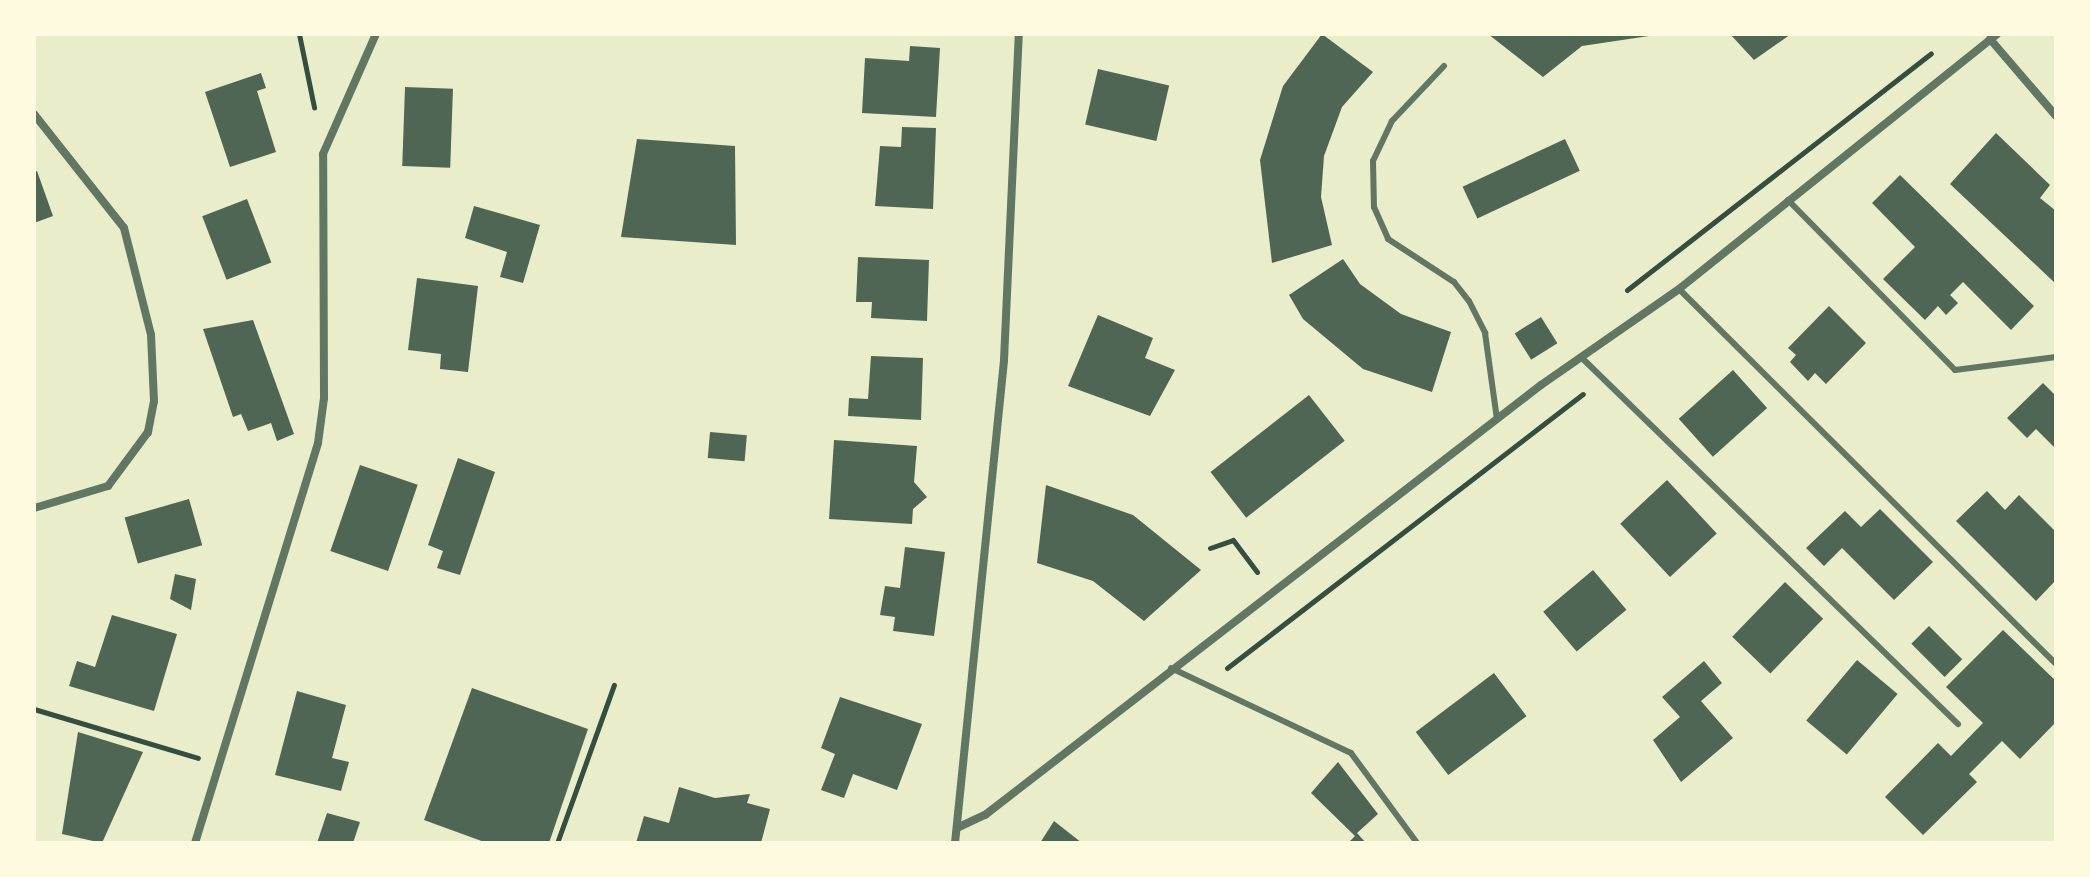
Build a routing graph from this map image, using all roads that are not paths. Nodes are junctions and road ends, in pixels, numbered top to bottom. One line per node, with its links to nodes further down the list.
1 (376, 34): 17 (street)
2 (1019, 34): 16 (street)
3 (1993, 37): 6 (street); 7 (street)
4 (1444, 66): 11 (lane)
5 (34, 114): 12 (street)
6 (2056, 116)
7 (1788, 200): 8 (street); 9 (lane)
8 (1679, 289): 10 (street); 13 (lane)
9 (2056, 357)
10 (1584, 360): 11 (street); 15 (lane)
11 (1497, 419): 14 (street)
12 (34, 508)
13 (2056, 664)
14 (1171, 668): 16 (street); 19 (lane)
15 (1958, 724)
16 (959, 827): 18 (street)
17 (195, 843)
18 (955, 843)
19 (1417, 843)

